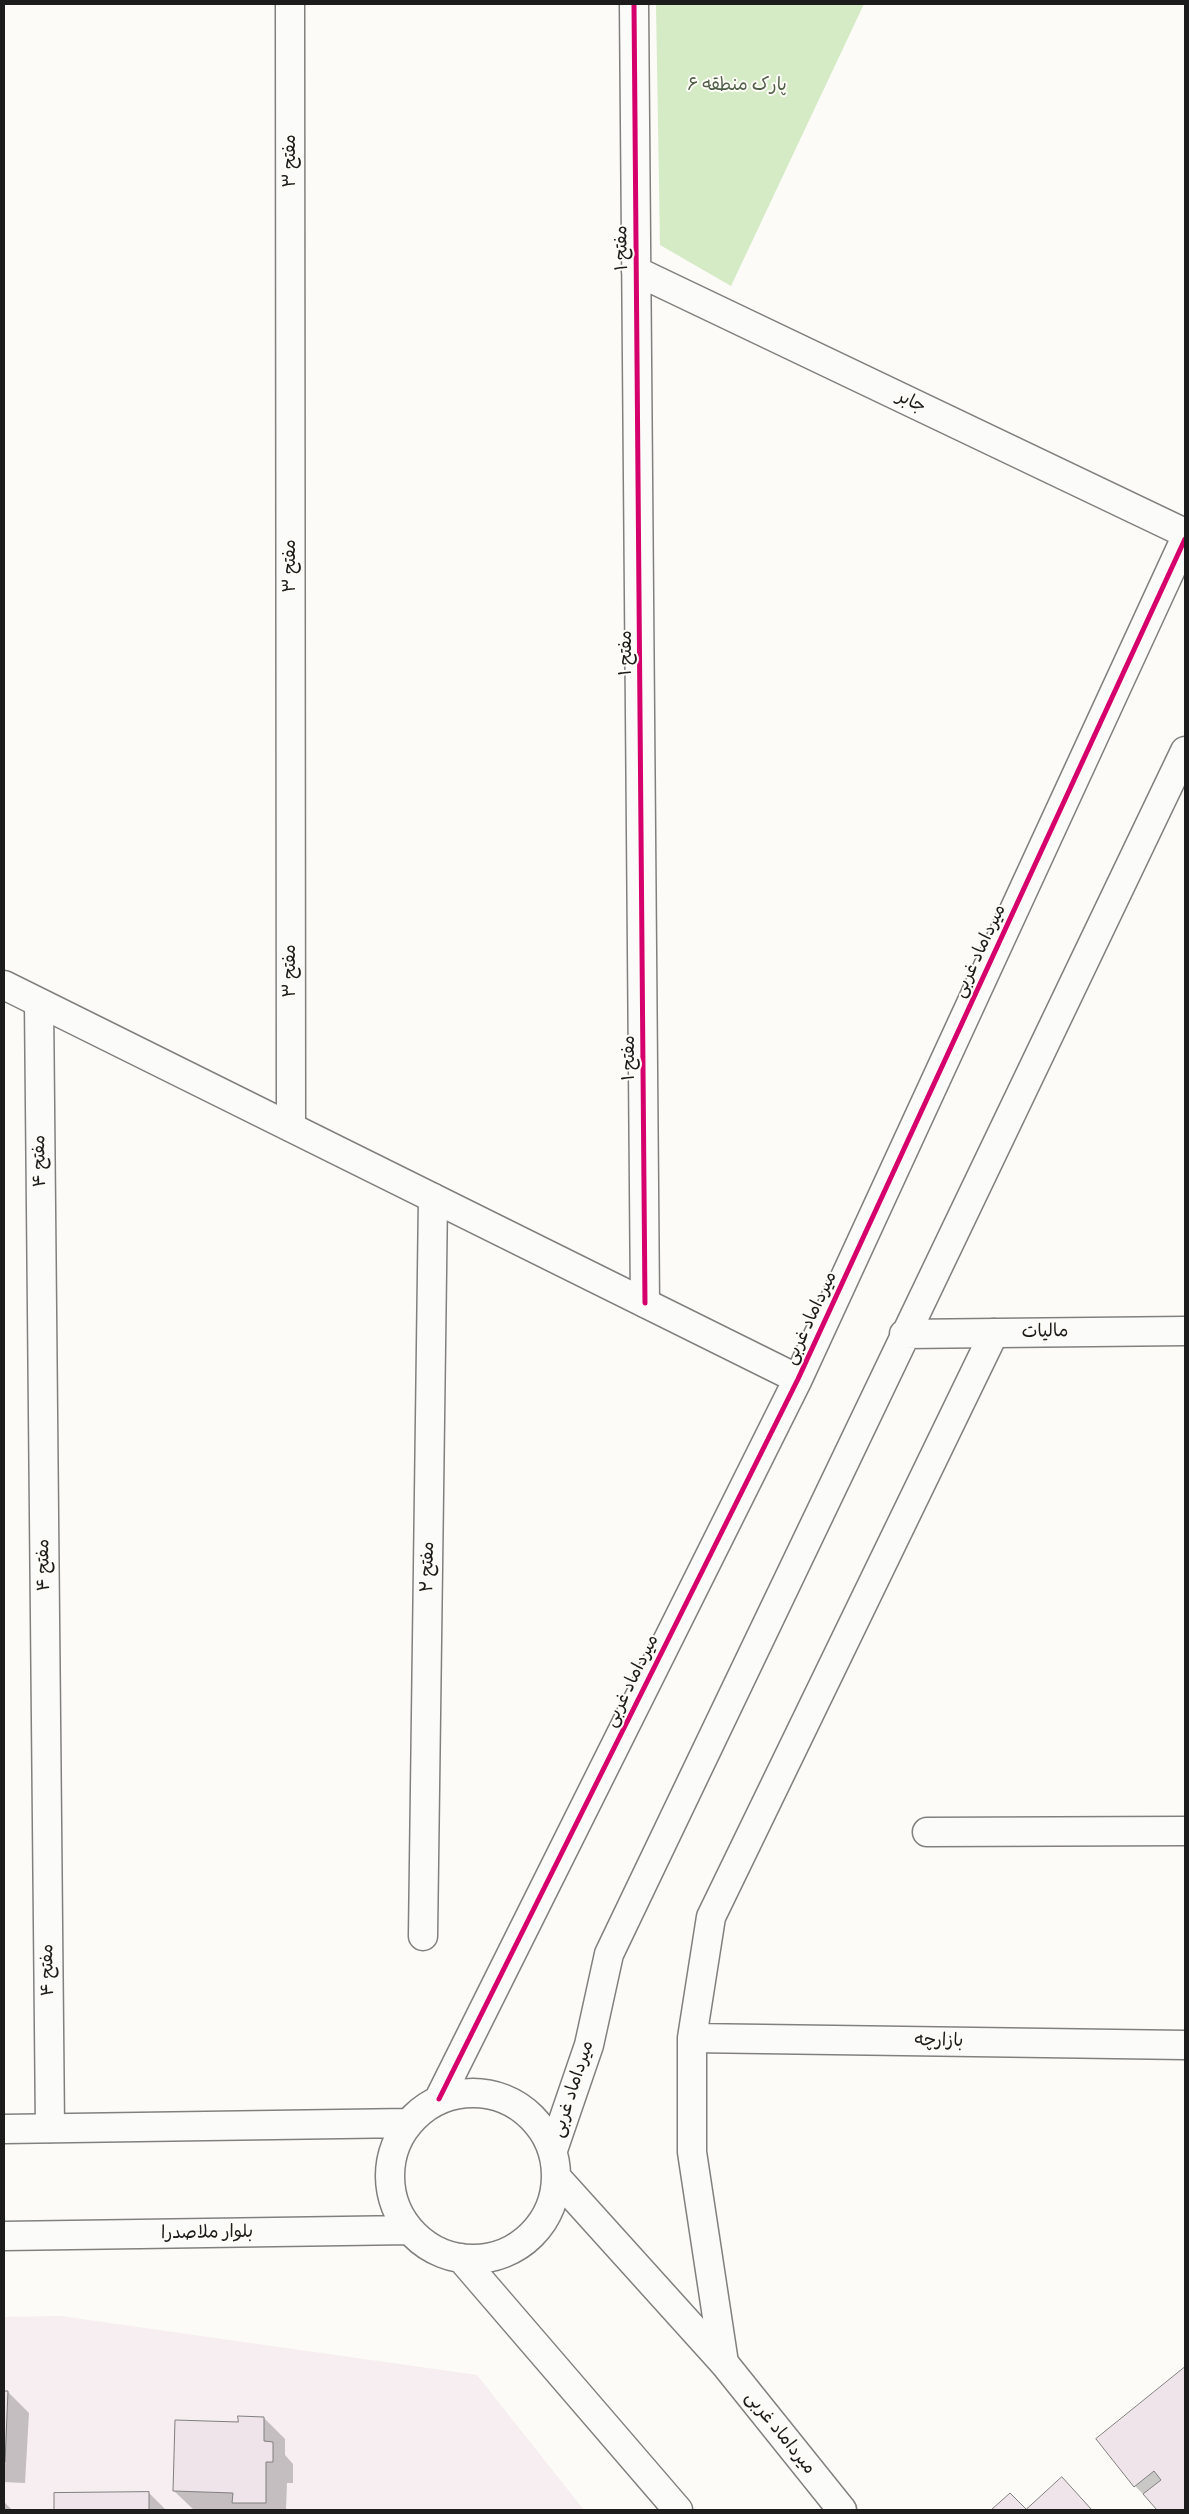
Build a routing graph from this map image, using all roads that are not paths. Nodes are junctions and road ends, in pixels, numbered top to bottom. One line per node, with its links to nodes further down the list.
1 (290, 4): 9 (street, مفتح ۳)
2 (634, 4): 3 (street, مفتح ۱)
3 (636, 271): 4 (street, جابر); 11 (street, مفتح ۱)
4 (1185, 533)
5 (1185, 539): 15 (street, میرداماد غربی)
6 (1185, 751): 14 (street, میرداماد غربی)
7 (4, 985): 8 (street)
8 (39, 1003): 9 (street); 23 (street, مفتح ۴)
9 (290, 1127): 10 (street)
10 (433, 1198): 11 (street); 18 (street, مفتح ۲)
11 (645, 1303): 15 (street)
12 (1185, 1331): 13 (street, مالیات)
13 (994, 1333): 14 (street, مالیات); 19 (street)
14 (904, 1334): 25 (street, میرداماد غربی)
15 (798, 1379): 21 (street, میرداماد غربی)
16 (1185, 1831): 17 (street)
17 (926, 1832)
18 (423, 1936)
19 (692, 2038): 20 (street, بازارچه); 30 (street)
20 (1185, 2045)
21 (439, 2099): 22 (street); 25 (street)
22 (408, 2123): 23 (street); 27 (street)
23 (50, 2128): 24 (street)
24 (4, 2130)
25 (553, 2150): 26 (street)
26 (557, 2178): 29 (street); 30 (street, میرداماد غربی)
27 (410, 2230): 28 (street, بلوار ملاصدرا); 29 (street)
28 (4, 2236)
29 (461, 2258): 31 (street)
30 (724, 2362): 32 (street, میرداماد غربی)
31 (678, 2510)
32 (842, 2510)

